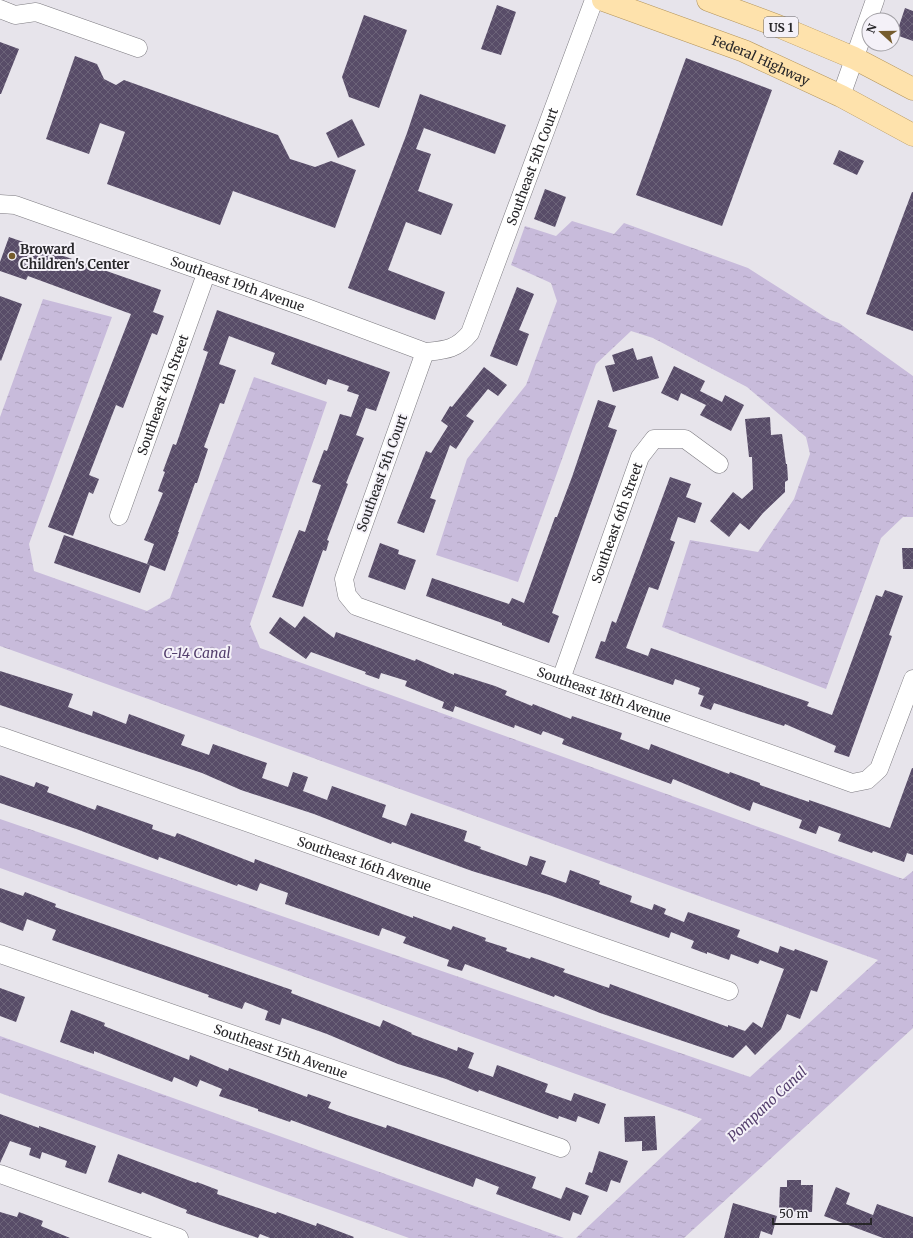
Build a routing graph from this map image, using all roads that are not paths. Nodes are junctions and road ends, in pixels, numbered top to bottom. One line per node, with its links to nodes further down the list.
1 (594, 0): 13 (street, Southeast 5th Court)
2 (603, 0): 9 (main road, Federal Highway)
3 (708, 0): 7 (main road, US 1)
4 (875, 0): 7 (street)
5 (0, 9): 6 (street)
6 (138, 48)
7 (854, 58): 8 (main road, US 1); 9 (street)
8 (913, 89)
9 (841, 96): 10 (main road, Federal Highway)
10 (913, 135)
11 (0, 204): 12 (street, Southeast 19th Avenue)
12 (206, 274): 14 (street, Southeast 19th Avenue); 16 (street, Southeast 4th Street)
13 (470, 333): 14 (street, Southeast 19th Avenue)
14 (425, 352): 17 (street, Southeast 5th Court)
15 (719, 464): 18 (street, Southeast 6th Street)
16 (119, 516)
17 (346, 595): 18 (street, Southeast 18th Avenue)
18 (561, 679): 19 (street, Southeast 18th Avenue)
19 (913, 679)
20 (0, 736): 22 (street, Southeast 16th Avenue)
21 (0, 954): 23 (street, Southeast 15th Avenue)
22 (729, 991)
23 (561, 1148)
24 (0, 1174): 25 (street)
25 (179, 1238)

